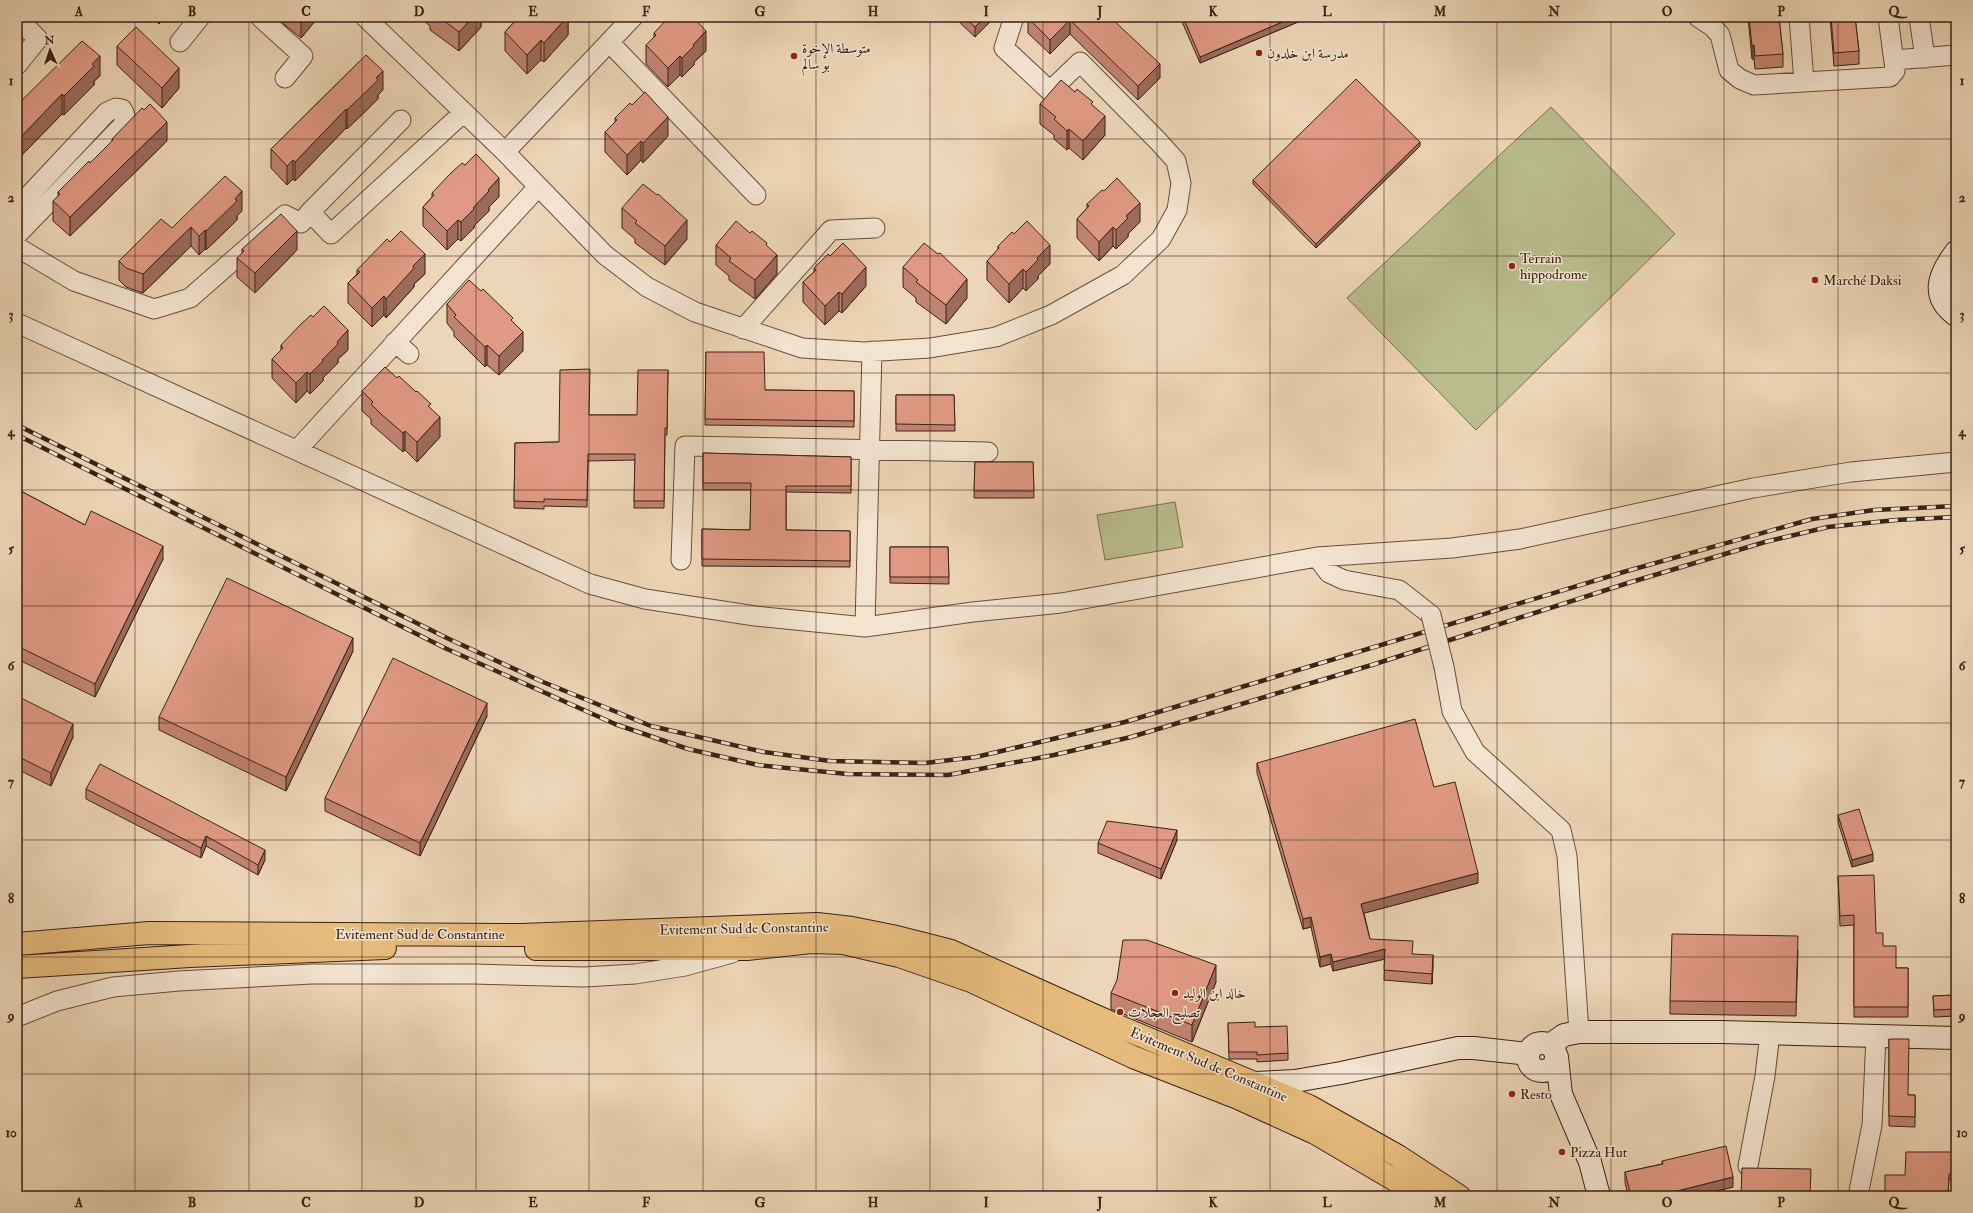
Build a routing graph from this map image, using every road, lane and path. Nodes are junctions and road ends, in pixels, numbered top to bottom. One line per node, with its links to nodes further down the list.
1 (200, 17): 11 (street)
2 (260, 17): 17 (street)
3 (365, 17): 19 (street)
4 (633, 17): 12 (street)
5 (1014, 17): 33 (street)
6 (1698, 17): 18 (street)
7 (1799, 17): 18 (street)
8 (1888, 17): 15 (street)
9 (1918, 17): 14 (street)
10 (17, 18): 16 (street)
11 (180, 42)
12 (609, 42): 21 (street); 23 (street)
13 (1956, 55): 14 (street)
14 (1924, 58): 15 (street)
15 (1894, 62): 18 (street)
16 (17, 65)
17 (285, 78)
18 (1804, 82)
19 (463, 113): 21 (street); 25 (street)
20 (401, 120): 25 (street)
21 (505, 152): 22 (street)
22 (538, 187): 32 (street); 34 (street)
23 (756, 195)
24 (17, 208): 27 (street)
25 (310, 212): 28 (street)
26 (875, 228): 32 (street)
27 (17, 235)
28 (17, 247)
29 (1956, 252): 30 (main road)
30 (1956, 315)
31 (17, 323): 34 (street)
32 (743, 329): 33 (street)
33 (872, 351): 35 (street)
34 (297, 450): 40 (street)
35 (870, 450): 36 (street); 39 (street); 40 (street)
36 (988, 452)
37 (1956, 462): 38 (street)
38 (1317, 557): 40 (street); 45 (street, bridge)
39 (681, 560)
40 (865, 627)
41 (17, 944): 51 (highway, Evitement Sud de Constantine)
42 (747, 949): 43 (highway, Evitement Sud de Constantine); 44 (street); 54 (highway, Evitement Sud de Constantine)
43 (17, 967)
44 (17, 1017)
45 (1579, 1032): 46 (main road); 49 (main road)
46 (1770, 1033): 47 (main road); 53 (street)
47 (1876, 1036): 48 (main road); 57 (street)
48 (1956, 1038)
49 (1553, 1051): 50 (main road); 52 (main road)
50 (1532, 1062): 51 (main road); 52 (main road)
51 (1256, 1083): 55 (highway, Evitement Sud de Constantine)
52 (1561, 1094): 56 (main road)
53 (1748, 1166)
54 (1422, 1196)
55 (1459, 1196)
56 (1599, 1196)
57 (1858, 1196)

